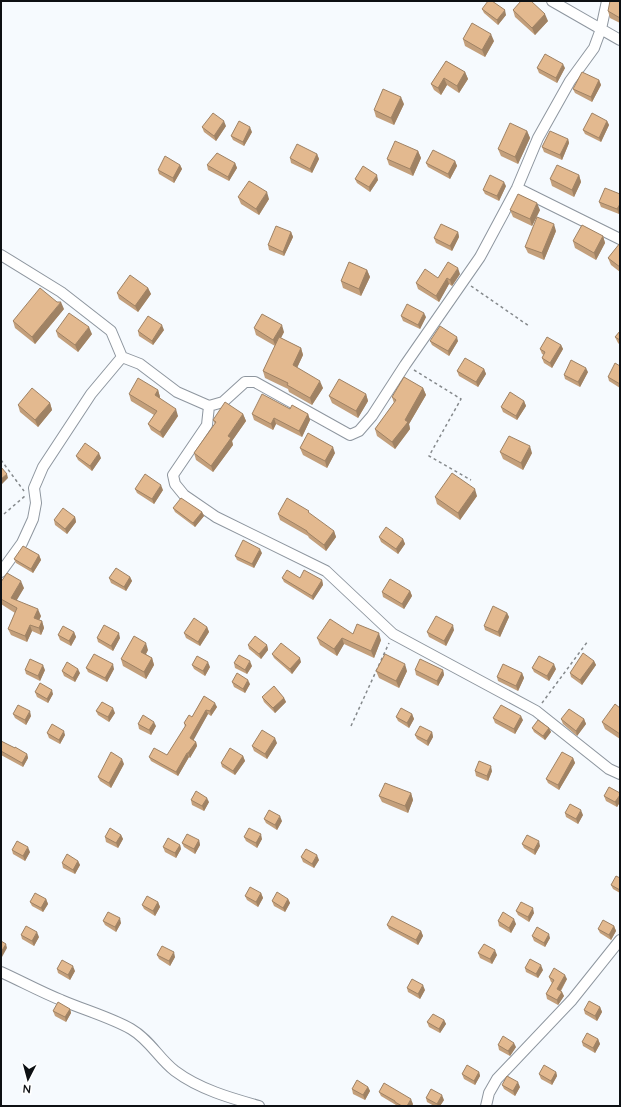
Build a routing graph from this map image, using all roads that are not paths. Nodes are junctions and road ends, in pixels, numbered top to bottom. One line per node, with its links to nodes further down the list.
1 (552, 1): 3 (street)
2 (607, 1): 3 (street)
3 (601, 29): 4 (street); 5 (street)
4 (620, 40)
5 (517, 188): 6 (street); 9 (street)
6 (620, 238)
7 (1, 255): 8 (street)
8 (122, 357): 9 (street); 10 (street)
9 (209, 406): 11 (street)
10 (1, 572)
11 (620, 774)
12 (620, 940): 15 (street)
13 (1, 972): 14 (street)
14 (259, 1106)
15 (486, 1106)

